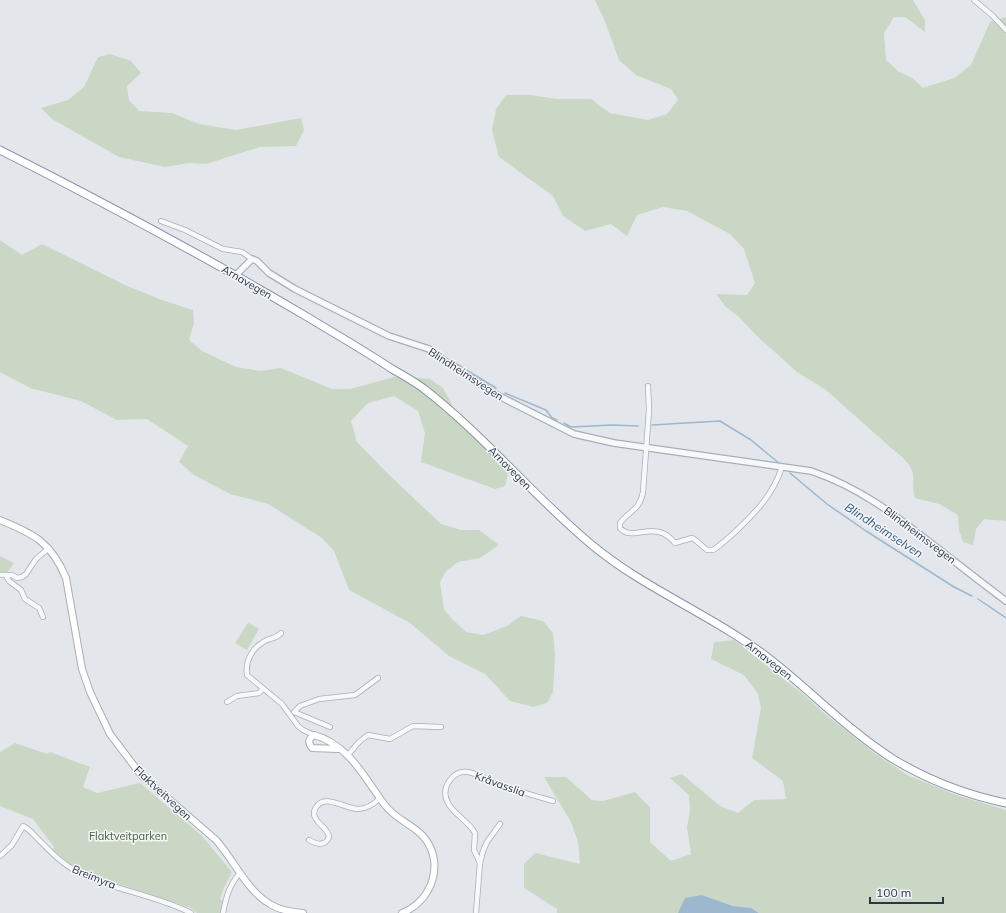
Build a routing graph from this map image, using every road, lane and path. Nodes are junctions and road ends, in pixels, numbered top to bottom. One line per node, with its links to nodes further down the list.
1 (974, 0): 2 (street)
2 (1006, 30)
3 (0, 150): 6 (highway, Arnavegen)
4 (161, 221): 5 (street, Blindheimsvegen)
5 (252, 258): 6 (street); 8 (street, Blindheimsvegen)
6 (236, 275): 28 (highway, Arnavegen)
7 (648, 386): 8 (street)
8 (646, 448): 9 (street, Blindheimsvegen); 9 (street)
9 (782, 467): 14 (street, Blindheimsvegen)
10 (0, 520): 11 (main road, Flaktveitvegen)
11 (49, 548): 13 (street); 33 (main road, Flaktveitvegen)
12 (0, 575): 13 (street)
13 (6, 575): 15 (street)
14 (1006, 601)
15 (43, 617)
16 (281, 632): 18 (street)
17 (378, 678): 20 (street)
18 (263, 689): 19 (street); 20 (street)
19 (227, 702)
20 (292, 713): 21 (street); 23 (street)
21 (330, 727)
22 (441, 727): 25 (street)
23 (314, 735): 24 (main road); 24 (main road)
24 (338, 748): 25 (main road)
25 (347, 756): 26 (main road)
26 (380, 798): 30 (street); 37 (main road)
27 (553, 801): 32 (street, Kråvasslia)
28 (1006, 802)
29 (500, 824): 32 (street, Kråvasslia)
30 (309, 840)
31 (0, 856): 34 (street, Breimyra)
32 (480, 863): 38 (street, Kråvasslia)
33 (240, 873): 35 (street); 36 (main road, Flaktveitvegen)
34 (191, 913)
35 (223, 913)
36 (302, 913)
37 (402, 913)
38 (476, 913)

